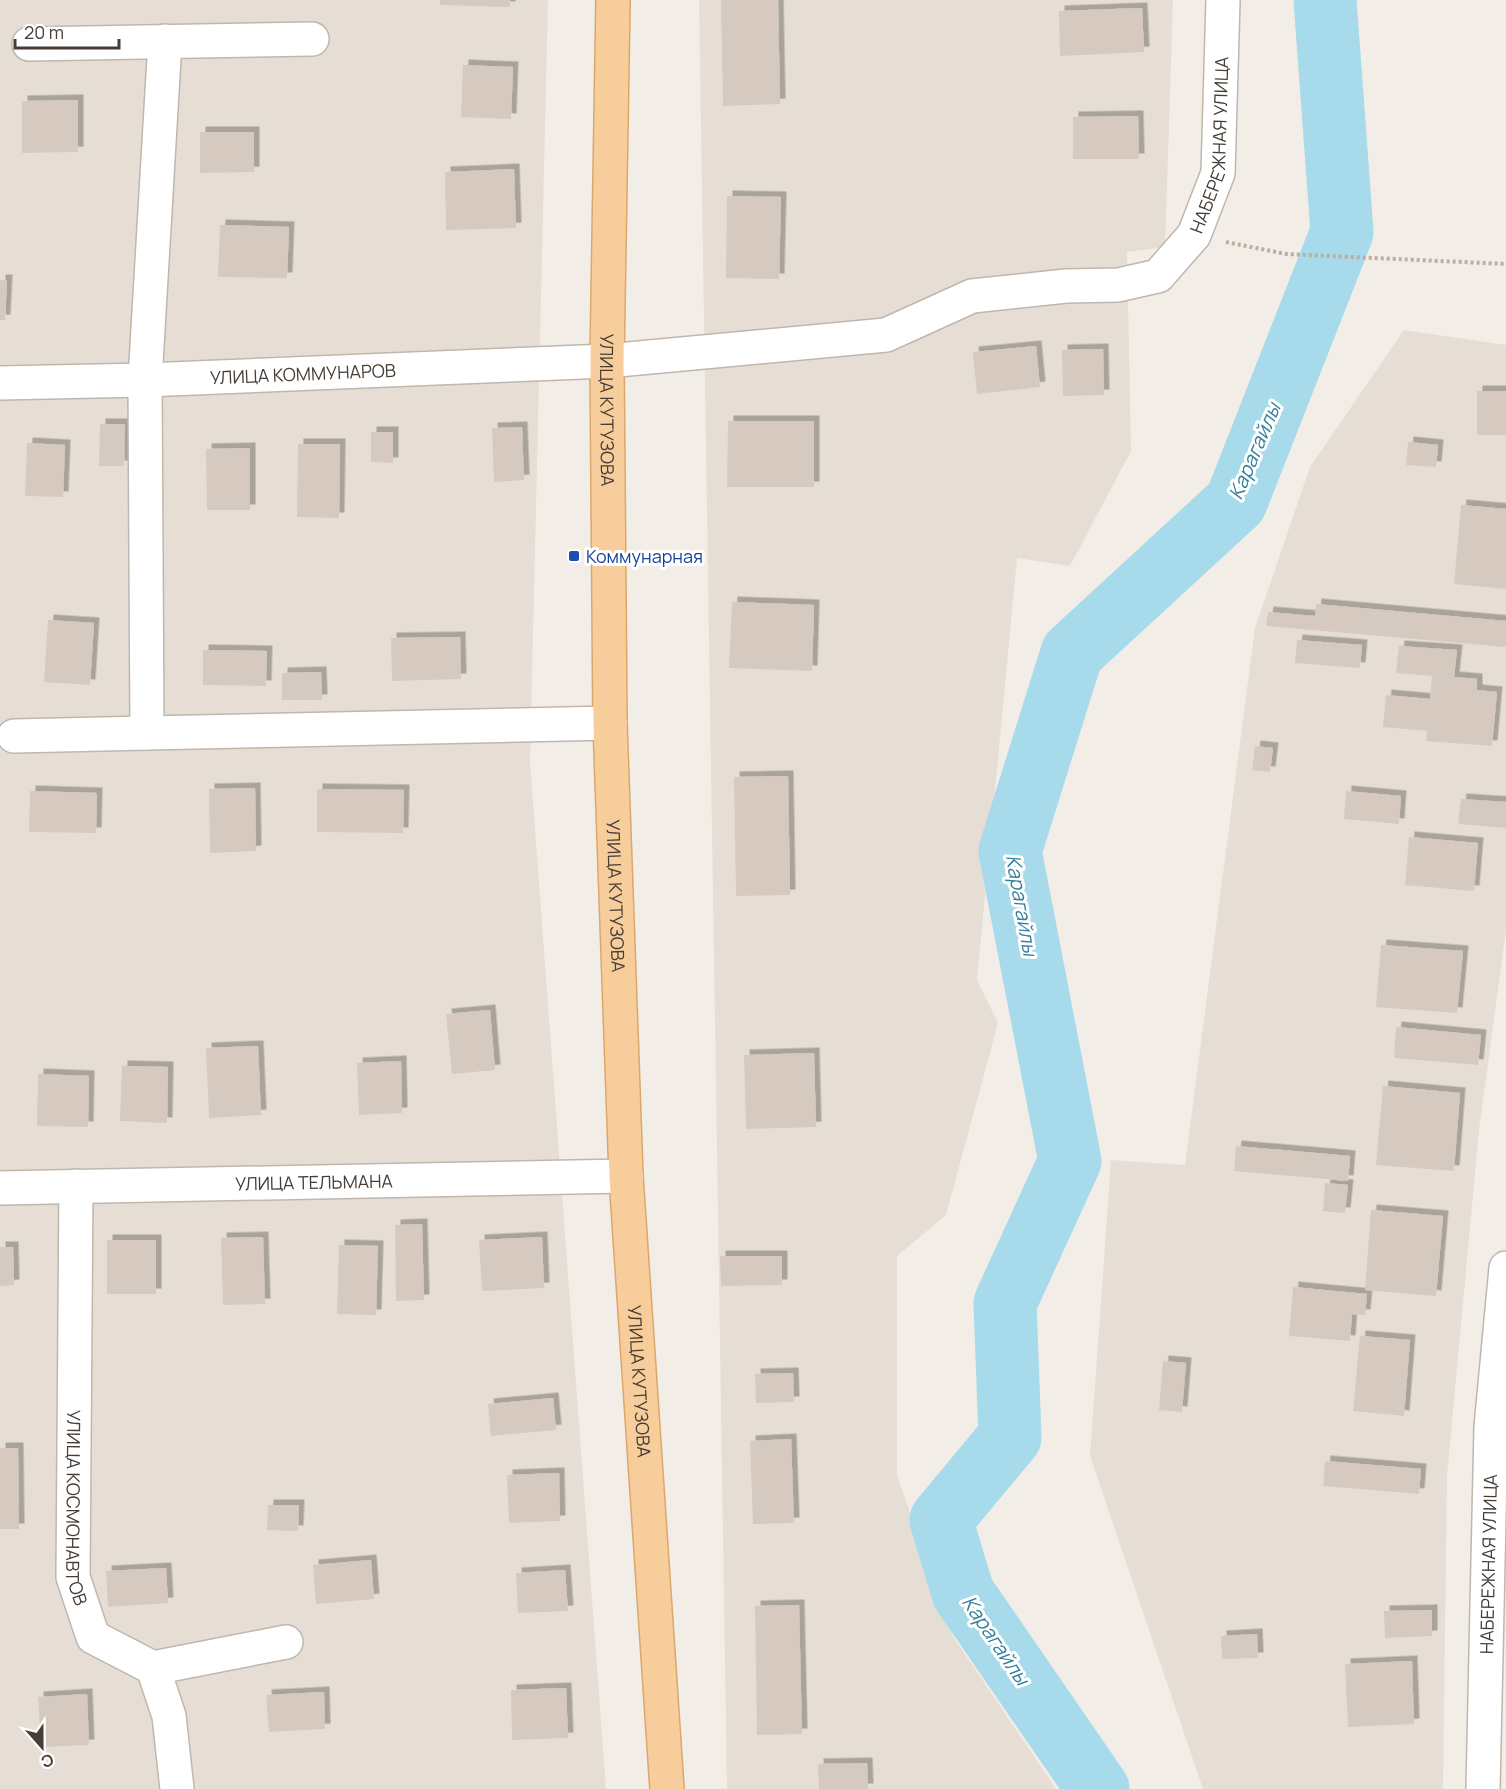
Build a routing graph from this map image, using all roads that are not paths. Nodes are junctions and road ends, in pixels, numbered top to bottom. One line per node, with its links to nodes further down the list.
1 (613, 0): 7 (main road, УЛИЦА КУТУЗОВА)
2 (1223, 0): 6 (street, НАБЕРЕЖНАЯ УЛИЦА)
3 (312, 39): 4 (street)
4 (165, 41): 5 (street); 8 (street)
5 (29, 44)
6 (1158, 276): 7 (street, УЛИЦА КОММУНАРОВ)
7 (607, 361): 8 (street, УЛИЦА КОММУНАРОВ); 10 (main road, УЛИЦА КУТУЗОВА)
8 (145, 380): 9 (street, УЛИЦА КОММУНАРОВ); 11 (street)
9 (0, 383)
10 (610, 723): 11 (street); 13 (main road, УЛИЦА КУТУЗОВА)
11 (147, 733): 12 (street)
12 (14, 736)
13 (626, 1176): 14 (street, УЛИЦА ТЕЛЬМАНА); 20 (main road, УЛИЦА КУТУЗОВА)
14 (76, 1186): 15 (street, УЛИЦА ТЕЛЬМАНА); 18 (street, УЛИЦА КОСМОНАВТОВ)
15 (0, 1188)
16 (1506, 1268): 21 (street, НАБЕРЕЖНАЯ УЛИЦА)
17 (286, 1642): 18 (street)
18 (153, 1668): 19 (street)
19 (177, 1789)
20 (667, 1789)
21 (1483, 1789)

